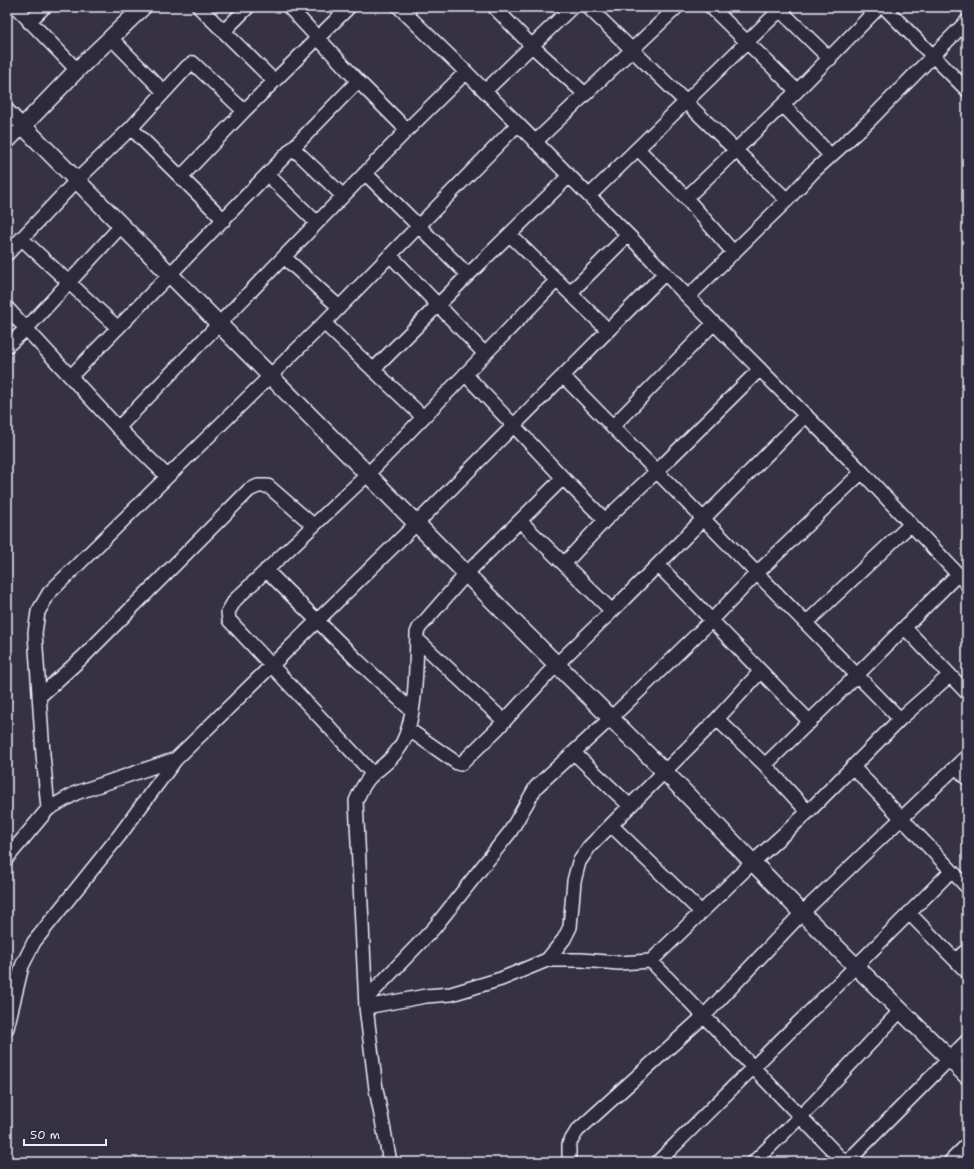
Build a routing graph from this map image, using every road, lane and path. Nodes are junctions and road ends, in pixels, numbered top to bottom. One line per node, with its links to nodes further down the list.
1 (16, 7): 18 (street)
2 (44, 7): 18 (street)
3 (143, 7): 20 (street)
4 (199, 7): 19 (street)
5 (248, 7): 19 (street)
6 (289, 7): 21 (street)
7 (349, 7): 21 (street)
8 (399, 7): 28 (street)
9 (494, 7): 23 (street)
10 (588, 7): 24 (street)
11 (677, 7): 24 (street)
12 (710, 7): 22 (street)
13 (879, 7): 26 (street)
14 (884, 7): 25 (street)
15 (780, 8): 22 (street); 26 (street)
16 (567, 9): 23 (street)
17 (967, 20): 25 (street)
18 (29, 22): 27 (street)
19 (224, 31): 29 (street)
20 (111, 38): 27 (street); 34 (street)
21 (318, 38): 29 (street); 30 (street)
22 (747, 43): 33 (street); 36 (street)
23 (532, 46): 32 (street); 35 (street)
24 (632, 50): 35 (street); 36 (street)
25 (932, 56): 31 (street); 49 (street)
26 (830, 59): 33 (street)
27 (77, 70): 41 (street)
28 (466, 72): 32 (street); 43 (street)
29 (274, 81): 39 (street)
30 (358, 81): 43 (street); 46 (street)
31 (967, 90)
32 (485, 91): 40 (street)
33 (797, 91): 37 (street)
34 (164, 92): 39 (street); 42 (street)
35 (585, 94): 44 (street)
36 (686, 103): 47 (street); 48 (street)
37 (783, 105): 48 (street); 49 (street)
38 (7, 110): 41 (street)
39 (244, 111): 53 (street)
40 (518, 124): 44 (street); 62 (street)
41 (23, 126): 45 (street); 54 (street)
42 (131, 128): 53 (street); 54 (street)
43 (407, 130): 50 (street)
44 (535, 142): 52 (street)
45 (7, 143)
46 (293, 148): 51 (street); 55 (street)
47 (638, 149): 56 (street); 57 (street)
48 (735, 151): 57 (street); 58 (street)
49 (831, 156): 58 (street)
50 (365, 174): 55 (street); 62 (street)
51 (268, 175): 59 (street); 60 (street)
52 (569, 176): 56 (street); 63 (street)
53 (181, 177): 59 (street)
54 (76, 181): 61 (street); 65 (street)
55 (343, 196): 60 (street)
56 (589, 196): 64 (street)
57 (686, 198): 66 (street)
58 (787, 200): 66 (street)
59 (224, 220): 72 (street)
60 (317, 223): 69 (street)
61 (121, 226): 72 (street); 74 (street)
62 (418, 227): 68 (street); 71 (street)
63 (510, 235): 71 (street); 73 (street)
64 (628, 235): 70 (street); 75 (street)
65 (22, 239): 67 (street); 74 (street)
66 (734, 253): 76 (street)
67 (7, 254)
68 (390, 255): 77 (street); 78 (street)
69 (284, 257): 78 (street); 82 (street)
70 (665, 273): 76 (street); 85 (street)
71 (468, 275): 77 (street)
72 (170, 276): 82 (street); 83 (street)
73 (557, 280): 75 (street); 87 (street)
74 (69, 282): 83 (street); 84 (street)
75 (570, 293): 85 (street)
76 (688, 297): 81 (street)
77 (439, 304): 87 (street); 89 (street)
78 (339, 307): 80 (street)
79 (7, 308): 84 (street)
80 (324, 323): 89 (street); 91 (street)
81 (714, 323): 88 (street); 97 (street)
82 (219, 324): 91 (street); 98 (street)
83 (118, 328): 92 (street)
84 (26, 329): 86 (street); 92 (street)
85 (608, 330): 93 (street)
86 (7, 346)
87 (485, 354): 90 (street)
88 (760, 369): 94 (street); 99 (street)
89 (374, 370): 95 (street)
90 (466, 374): 95 (street); 96 (street)
91 (271, 375): 101 (street); 102 (street)
92 (71, 376): 98 (street)
93 (562, 376): 96 (street); 97 (street)
94 (806, 415): 100 (street); 104 (street)
95 (423, 417): 101 (street)
96 (514, 424): 103 (street); 107 (street)
97 (612, 427): 99 (street)
98 (118, 428): 102 (street)
99 (657, 471): 104 (street); 105 (street)
100 (862, 472): 108 (street); 114 (street)
101 (368, 474): 107 (street); 109 (street)
102 (167, 476): 128 (street)
103 (563, 478): 105 (street); 106 (street)
104 (704, 518): 111 (street); 114 (street)
105 (605, 520): 110 (street)
106 (520, 521): 110 (street); 113 (street)
107 (417, 523): 113 (street); 117 (street)
108 (911, 524): 115 (street); 119 (street)
109 (313, 525): 112 (street); 128 (street)
110 (564, 564): 116 (street)
111 (658, 564): 116 (street); 118 (street)
112 (266, 570): 117 (street); 123 (street)
113 (467, 573): 121 (street); 122 (street)
114 (757, 573): 118 (street); 119 (street)
115 (963, 579): 120 (street)
116 (612, 611): 122 (street)
117 (317, 621): 123 (street); 129 (street)
118 (711, 621): 124 (street); 130 (street)
119 (806, 623): 125 (street)
120 (905, 628): 125 (street); 126 (street)
121 (417, 639): 129 (street); 133 (street)
122 (556, 664): 130 (street); 133 (street)
123 (271, 666): 138 (street); 143 (street)
124 (760, 672): 131 (street); 134 (street)
125 (857, 675): 132 (street); 134 (street)
126 (950, 675): 127 (street); 132 (street)
127 (967, 693)
128 (39, 697): 146 (street)
129 (412, 710): 135 (street)
130 (612, 718): 136 (street); 142 (street)
131 (717, 719): 139 (street); 142 (street)
132 (900, 719): 140 (street)
133 (504, 721): 135 (street)
134 (810, 722): 139 (street)
135 (408, 729): 143 (street)
136 (574, 753): 145 (street); 163 (street)
137 (967, 756): 141 (street)
138 (176, 759): 146 (street); 166 (street)
139 (765, 765): 147 (street)
140 (853, 767): 147 (street); 148 (street)
141 (956, 767): 144 (street); 148 (street)
142 (664, 771): 145 (street); 151 (street)
143 (373, 774): 163 (street)
144 (967, 778)
145 (630, 806): 149 (street)
146 (48, 809): 150 (street)
147 (808, 812): 151 (street)
148 (902, 819): 152 (street); 155 (street)
149 (611, 825): 154 (street); 158 (street)
150 (7, 858)
151 (753, 862): 154 (street); 155 (street)
152 (951, 871): 153 (street); 156 (street)
153 (967, 887)
154 (701, 912): 160 (street)
155 (802, 913): 161 (street); 165 (street)
156 (909, 913): 159 (street); 161 (street)
157 (967, 950): 159 (street)
158 (547, 960): 160 (street); 163 (street)
159 (956, 960): 162 (street)
160 (651, 961): 165 (street)
161 (855, 965): 164 (street); 169 (street)
162 (967, 972)
163 (366, 1003): 173 (street)
164 (901, 1010): 168 (street); 171 (street)
165 (704, 1016): 169 (street); 174 (street)
166 (7, 1028)
167 (967, 1041): 168 (street)
168 (949, 1059): 170 (street); 177 (street)
169 (752, 1067): 171 (street); 175 (street)
170 (967, 1076)
171 (801, 1116): 176 (street); 177 (street)
172 (967, 1145): 178 (street)
173 (390, 1162)
174 (569, 1162)
175 (658, 1162)
176 (754, 1162)
177 (845, 1162)
178 (950, 1162)

